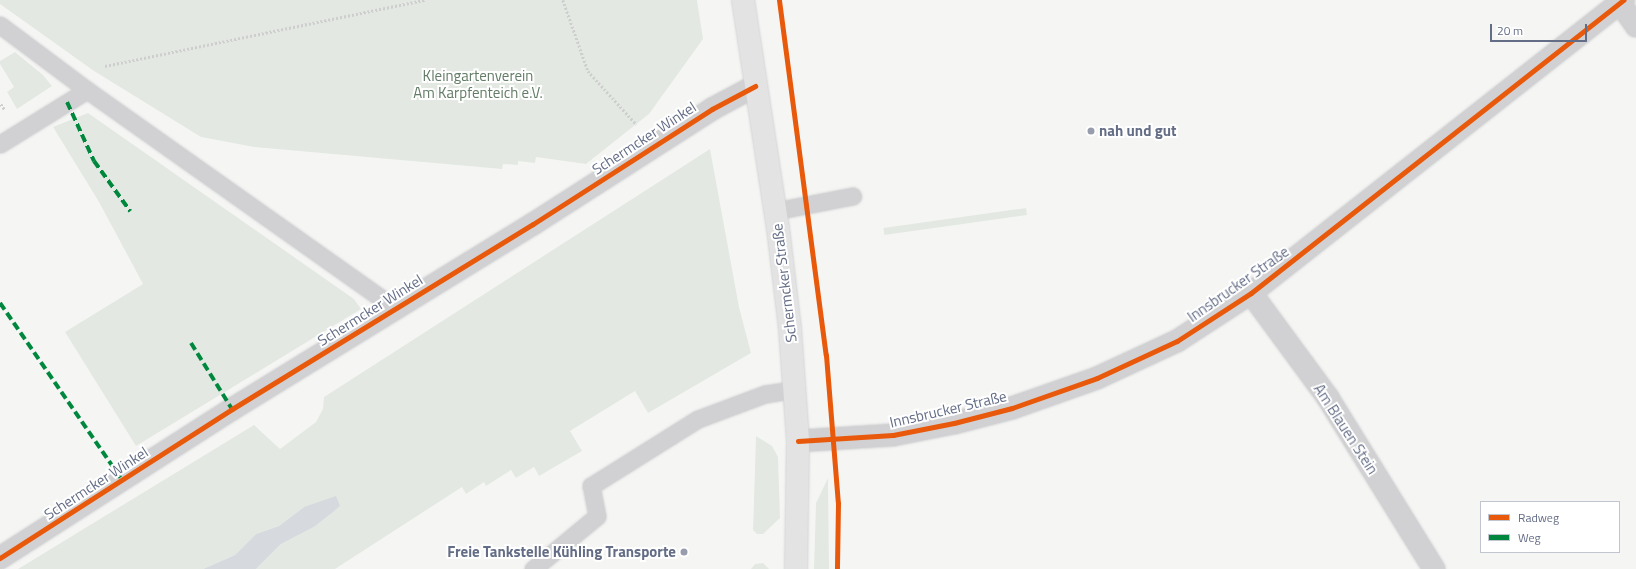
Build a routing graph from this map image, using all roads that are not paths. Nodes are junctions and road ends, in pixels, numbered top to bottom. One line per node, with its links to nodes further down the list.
1 (743, 0): 5 (main road, Schermcker Straße)
2 (1621, 1): 4 (street); 10 (street, Innsbrucker Straße)
3 (0, 25): 6 (lane, Schermcker Winkel)
4 (1636, 26)
5 (755, 86): 9 (main road, Schermcker Straße); 11 (street, Schermcker Winkel)
6 (87, 90): 7 (lane); 11 (lane, Schermcker Winkel)
7 (0, 144)
8 (853, 196): 9 (lane)
9 (775, 211): 12 (main road, Schermcker Straße)
10 (1251, 293): 13 (street, Innsbrucker Straße); 17 (street, Am Blauen Stein)
11 (395, 308): 14 (street, Schermcker Winkel)
12 (796, 389): 13 (main road, Schermcker Straße); 15 (lane)
13 (798, 441): 16 (main road, Schermcker Straße)
14 (0, 558)
15 (533, 569)
16 (796, 569)
17 (1434, 569)

